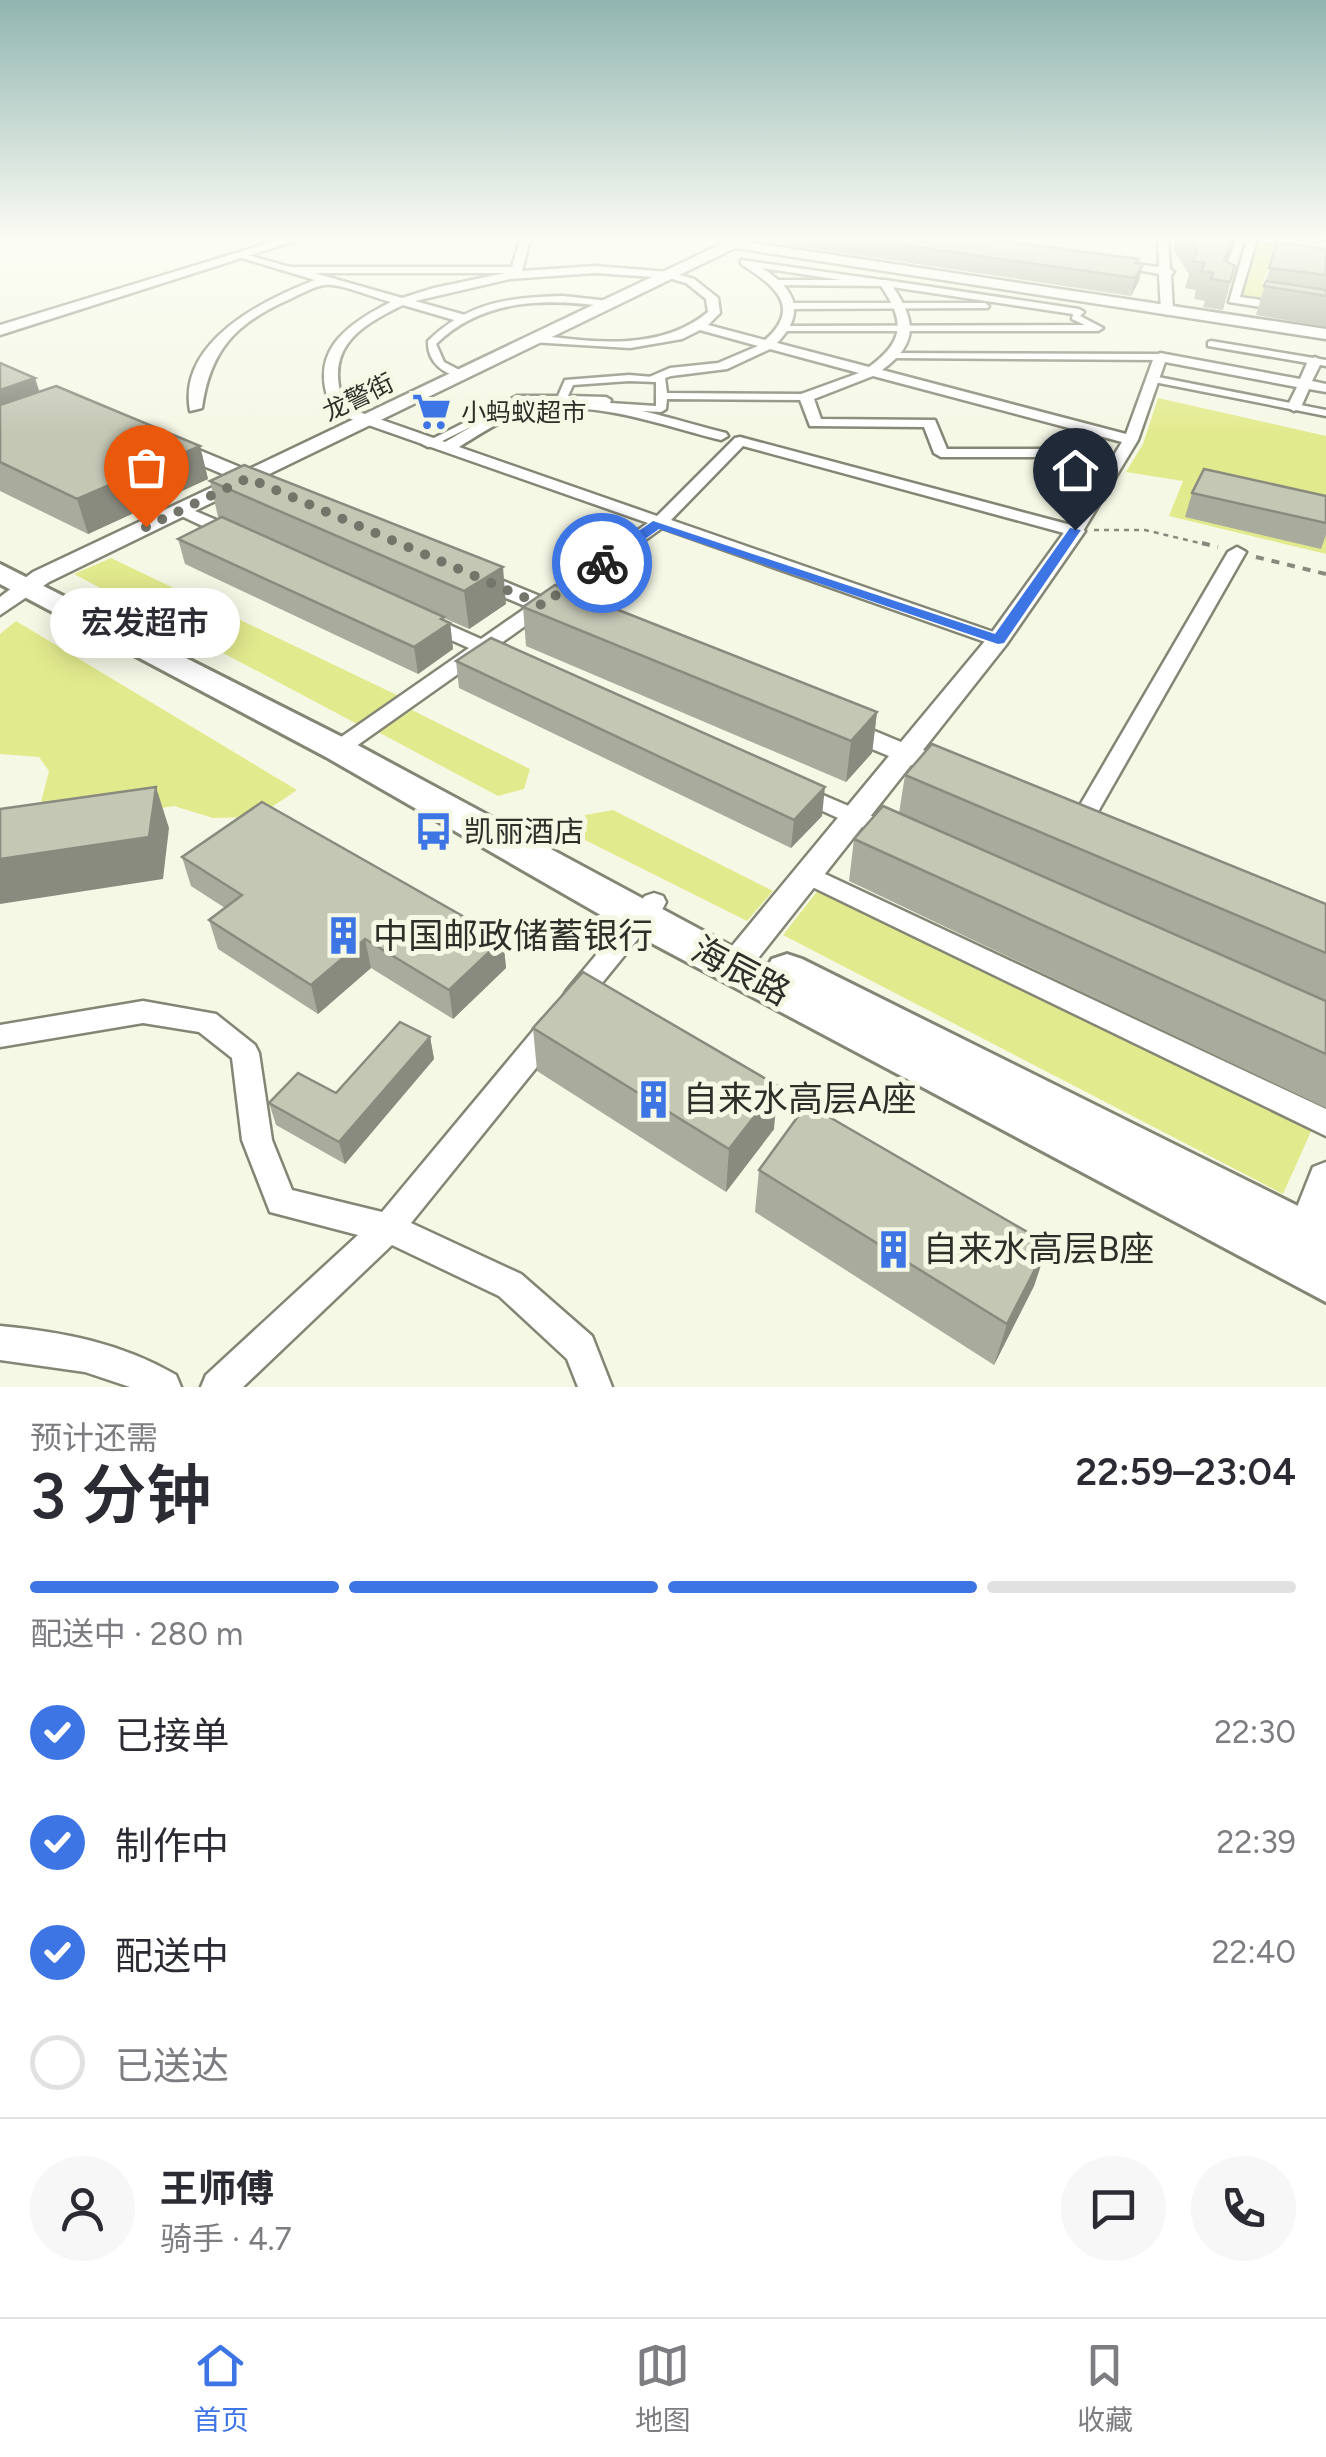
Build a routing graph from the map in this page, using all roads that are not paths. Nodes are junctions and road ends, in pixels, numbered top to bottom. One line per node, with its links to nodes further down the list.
1 (85, 304): 22 (street)
2 (268, 304): 40 (street)
3 (401, 304): 42 (street)
4 (410, 304): 18 (street)
5 (514, 304): 18 (street)
6 (597, 304): 7 (street)
7 (609, 304): 24 (street, 龙警街)
8 (713, 304): 19 (street)
9 (1021, 304): 15 (street)
10 (1128, 304): 16 (street)
11 (1167, 304): 16 (street)
12 (1260, 304): 17 (street)
13 (789, 306): 14 (street); 20 (street)
14 (902, 306): 15 (street); 21 (street)
15 (1036, 306): 21 (street)
16 (1167, 310): 23 (street)
17 (1326, 313)
18 (460, 318): 31 (street)
19 (702, 327): 24 (street); 25 (street)
20 (785, 328): 21 (street); 25 (street)
21 (904, 328): 27 (street)
22 (0, 330)
23 (1326, 334)
24 (535, 339): 31 (street, 龙警街)
25 (767, 344): 30 (street); 32 (street)
26 (1210, 344): 29 (street)
27 (893, 355): 28 (street); 30 (street)
28 (1160, 357): 33 (street); 34 (street)
29 (1321, 362): 34 (street)
30 (871, 372): 37 (street); 45 (street)
31 (460, 375): 42 (street, 龙警街)
32 (654, 378): 36 (street); 38 (street)
33 (1153, 379): 39 (street); 45 (street)
34 (1304, 384): 35 (street); 39 (street)
35 (1326, 388)
36 (662, 396): 37 (street); 38 (street)
37 (806, 397): 47 (street)
38 (562, 399): 46 (street)
39 (1294, 407): 41 (street)
40 (195, 408)
41 (1326, 413)
42 (364, 422): 46 (street); 48 (street, 龙警街)
43 (144, 435): 48 (street)
44 (720, 436): 46 (street)
45 (1131, 440): 52 (street)
46 (436, 446): 51 (street)
47 (1056, 453)
48 (248, 478): 49 (street); 50 (street, 龙警街)
49 (282, 492)
50 (181, 510): 53 (street); 57 (street, 龙警街)
51 (658, 524): 52 (street); 58 (street); 61 (street)
52 (1075, 530): 61 (street)
53 (252, 542)
54 (1237, 552): 70 (street)
55 (0, 558): 57 (main road, 海辰路)
56 (456, 568): 58 (street)
57 (17, 586): 65 (main road, 海辰路)
58 (542, 605): 60 (street); 62 (street)
59 (412, 615): 62 (street)
60 (579, 620)
61 (998, 640): 66 (street)
62 (483, 647): 63 (street); 65 (street)
63 (518, 664)
64 (816, 716): 66 (street)
65 (346, 744): 73 (main road, 海辰路)
66 (906, 753): 67 (street); 69 (street)
67 (976, 782)
68 (784, 784): 69 (street)
69 (855, 817): 71 (street); 72 (street)
70 (1080, 824)
71 (891, 834)
72 (808, 875): 74 (street); 76 (street)
73 (647, 910): 74 (main road, 海辰路); 78 (street)
74 (740, 958): 79 (main road, 海辰路)
75 (0, 1036): 78 (street)
76 (1326, 1124)
77 (1326, 1179): 79 (street)
78 (388, 1228): 82 (street); 83 (street)
79 (1313, 1255)
80 (0, 1343): 81 (street)
81 (164, 1387)
82 (218, 1387)
83 (596, 1387)

